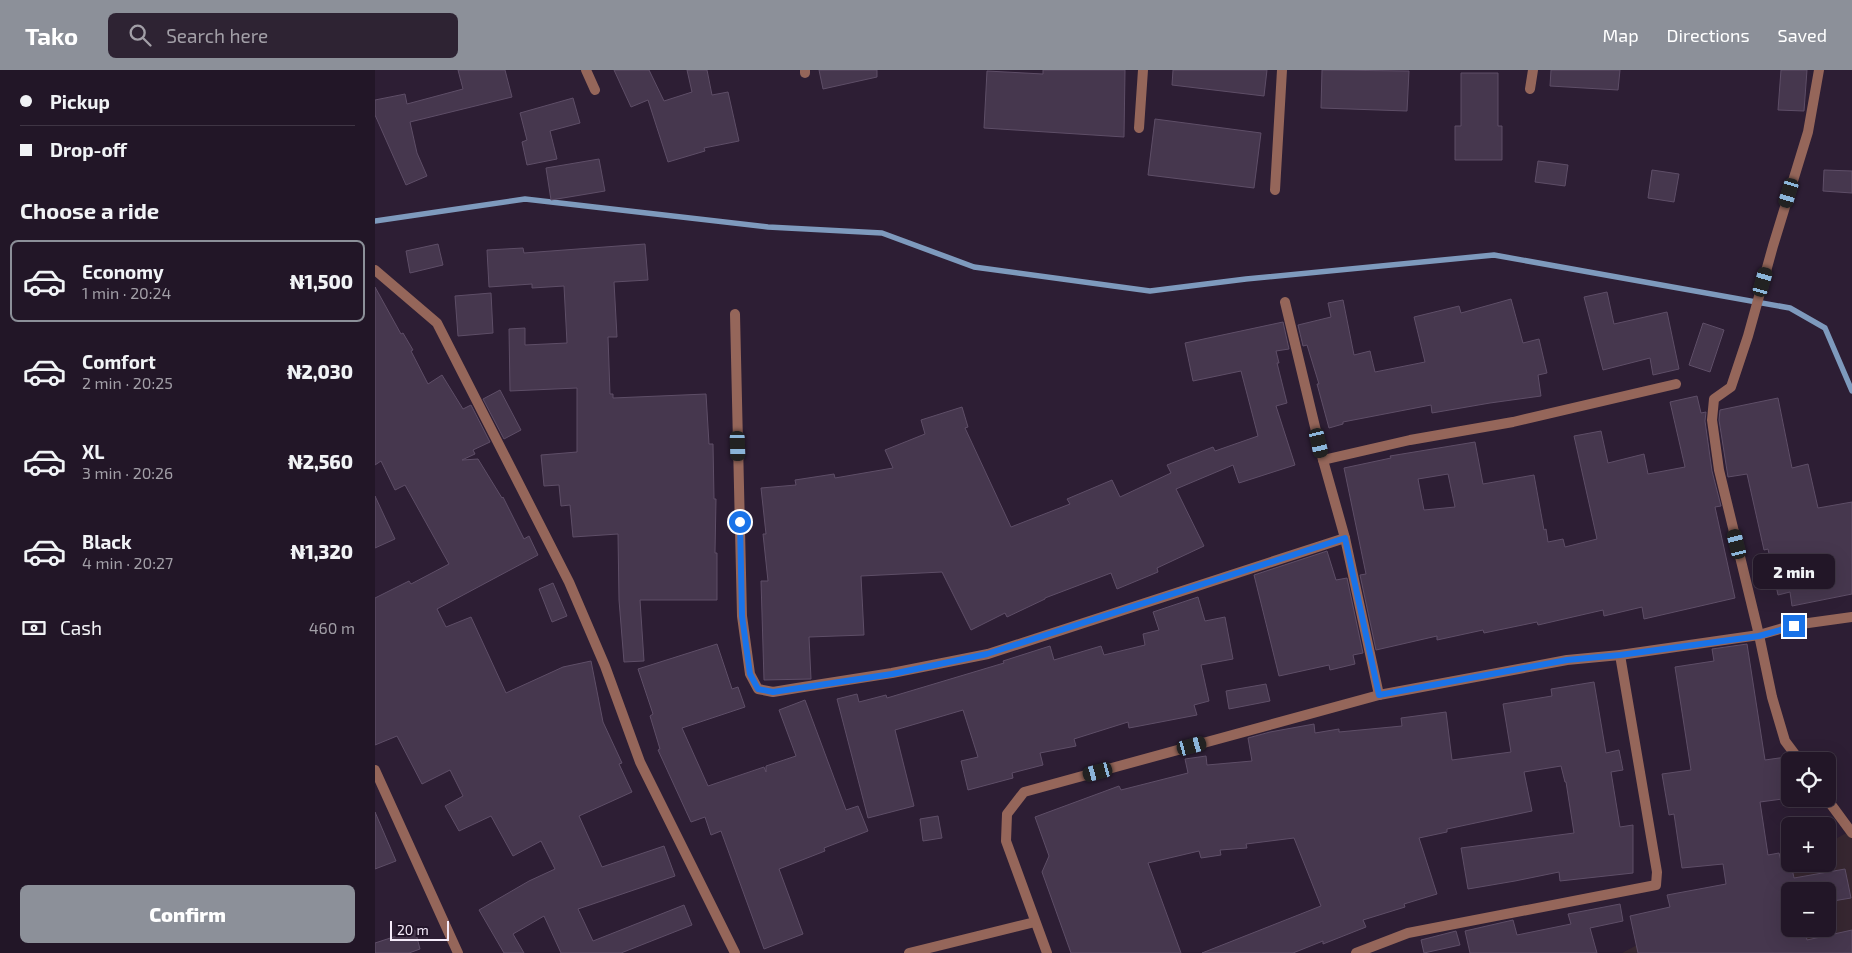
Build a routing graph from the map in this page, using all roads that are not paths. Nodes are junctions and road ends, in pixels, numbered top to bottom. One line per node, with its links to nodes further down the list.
1 (586, 70): 7 (street)
2 (1143, 70): 8 (street)
3 (1282, 70): 9 (street)
4 (1533, 70): 6 (street)
5 (1819, 70): 17 (street)
6 (1531, 89)
7 (595, 90)
8 (1139, 128)
9 (1275, 190)
10 (375, 270): 26 (street)
11 (1285, 302): 14 (street)
12 (735, 314): 15 (street)
13 (1676, 384): 14 (street)
14 (1323, 460): 15 (street)
15 (1345, 538): 19 (street)
16 (1852, 616): 17 (street)
17 (1759, 636): 18 (street); 20 (street)
18 (1620, 655): 19 (street); 29 (street)
19 (1379, 695): 24 (street)
20 (1793, 752)
21 (375, 770): 25 (street)
22 (1833, 807): 23 (street)
23 (1852, 833)
24 (1035, 922): 27 (street); 28 (street)
25 (458, 953)
26 (735, 953)
27 (909, 953)
28 (1047, 953)
29 (1356, 953)

